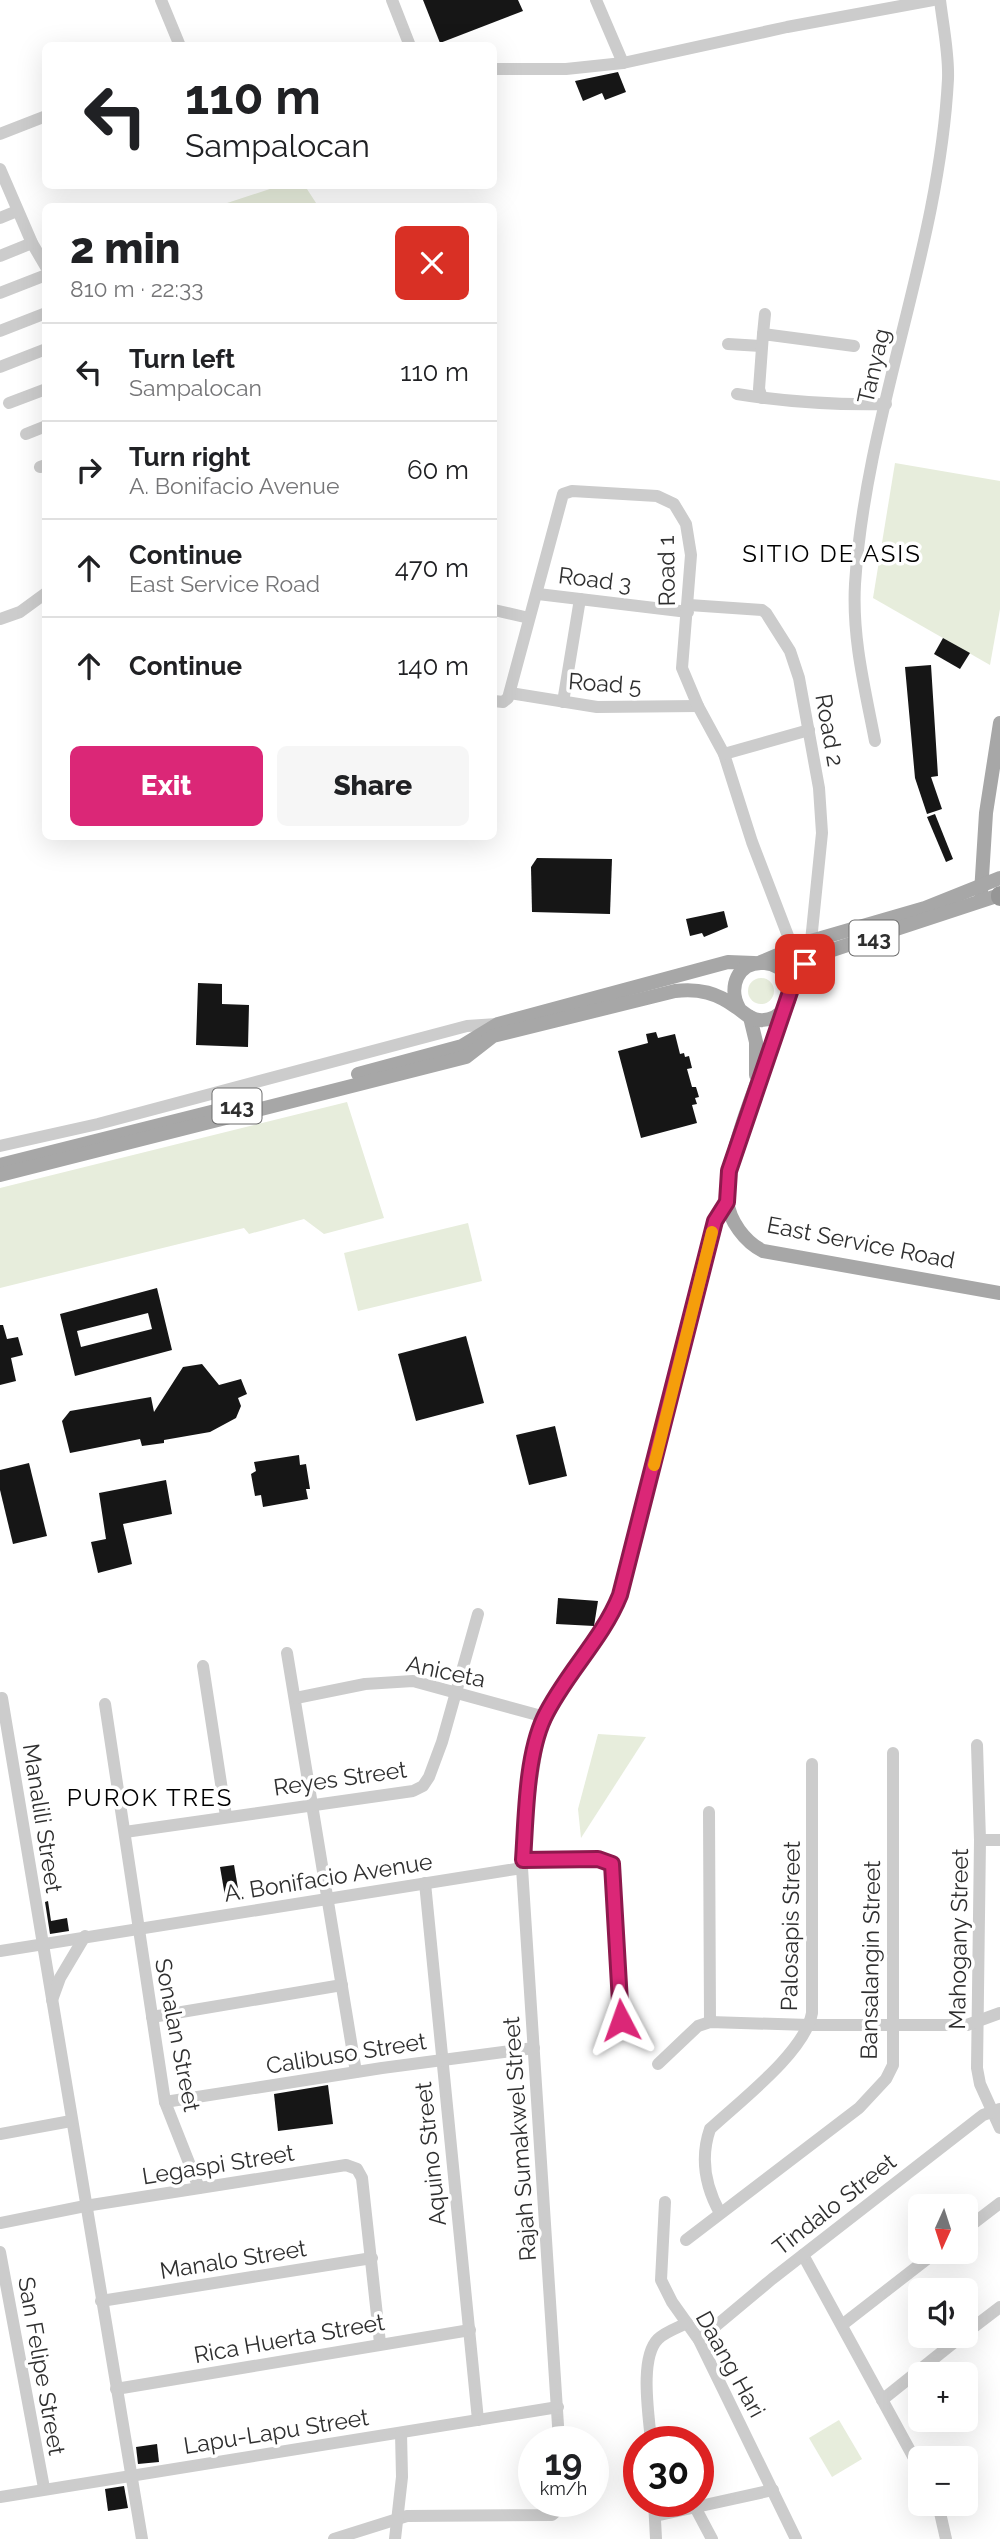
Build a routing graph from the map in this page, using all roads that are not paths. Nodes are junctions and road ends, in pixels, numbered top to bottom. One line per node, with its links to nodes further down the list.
1 (161, 0): 6 (street)
2 (393, 0): 7 (street)
3 (596, 0): 8 (street)
4 (933, 0): 8 (street)
5 (940, 0): 32 (street, Tanyag)
6 (178, 42)
7 (409, 42)
8 (623, 63): 9 (street)
9 (497, 69)
10 (42, 118): 11 (street)
11 (0, 134)
12 (1, 176): 13 (street)
13 (17, 211): 14 (street); 15 (street)
14 (0, 218)
15 (32, 243): 16 (street); 17 (street)
16 (0, 256)
17 (42, 260)
18 (42, 277): 19 (street)
19 (0, 293)
20 (765, 314): 23 (street)
21 (42, 315): 22 (street)
22 (0, 331)
23 (762, 340): 24 (street); 25 (street); 30 (street)
24 (728, 344)
25 (854, 346)
26 (42, 351): 27 (street)
27 (0, 367)
28 (42, 391): 31 (street)
29 (737, 394): 30 (street)
30 (762, 398): 32 (street)
31 (9, 403)
32 (886, 404): 47 (street, Tanyag)
33 (42, 428): 34 (street)
34 (26, 434)
35 (538, 594): 37 (street, Road 3); 38 (street, Road 1); 40 (street, Road 1)
36 (42, 596): 41 (street)
37 (580, 599): 38 (street, Road 3); 43 (street)
38 (689, 608): 44 (street, Road 1); 46 (street, Road 2)
39 (497, 611): 40 (street)
40 (529, 618): 42 (street, Road 1)
41 (0, 619)
42 (503, 698): 43 (street, Road 5)
43 (563, 702): 44 (street, Road 5)
44 (698, 706): 48 (street, Road 1)
45 (1000, 723): 50 (main road)
46 (809, 730): 48 (street); 53 (street, Road 2)
47 (875, 741)
48 (724, 754): 54 (street, Road 1)
49 (1000, 878): 50 (main road, 143)
50 (981, 885): 52 (main road); 53 (main road, 143)
51 (1000, 894): 52 (main road, 143)
52 (981, 901): 56 (main road, 143)
53 (811, 941): 54 (main road, 143)
54 (793, 949): 55 (main road, 143)
55 (757, 963): 56 (main road); 58 (main road, 143); 59 (main road, 143)
56 (791, 989): 57 (main road, 143)
57 (787, 1006): 58 (main road); 60 (main road)
58 (744, 1013): 60 (main road); 63 (main road, 143)
59 (498, 1024): 61 (street); 62 (main road, 143)
60 (756, 1090): 64 (main road)
61 (0, 1146)
62 (0, 1165)
63 (0, 1175)
64 (727, 1202): 65 (main road, East Service Road); 73 (street)
65 (1000, 1293)
66 (478, 1614): 69 (street, Reyes Street)
67 (287, 1653): 71 (street)
68 (203, 1666): 79 (street)
69 (456, 1692): 71 (street, Aniceta); 73 (street, Aniceta); 77 (street, Reyes Street)
70 (2, 1698): 88 (street, Manalili Street)
71 (296, 1698): 77 (street)
72 (105, 1704): 80 (street, Sonalan Street)
73 (545, 1717): 83 (street)
74 (977, 1745): 81 (street, Mahogany Street)
75 (893, 1753): 98 (street, Bansalangin Street)
76 (812, 1764): 97 (street, Palosapis Street)
77 (313, 1803): 79 (street, Reyes Street); 85 (street)
78 (709, 1812): 95 (street)
79 (226, 1816): 80 (street, Reyes Street)
80 (125, 1832): 86 (street, Sonalan Street)
81 (980, 1840): 82 (street); 96 (street, Mahogany Street)
82 (1000, 1840)
83 (523, 1864): 84 (street, A. Bonifacio Avenue); 94 (street, A. Bonifacio Avenue); 99 (street, Rajah Sumakwel Street)
84 (425, 1883): 85 (street, A. Bonifacio Avenue); 100 (street, Aquino Street)
85 (328, 1898): 86 (street, A. Bonifacio Avenue); 90 (street)
86 (137, 1927): 87 (street, A. Bonifacio Avenue); 93 (street, Sonalan Street)
87 (85, 1937): 88 (street, A. Bonifacio Avenue); 91 (street)
88 (41, 1944): 89 (street, A. Bonifacio Avenue); 91 (street)
89 (0, 1951)
90 (342, 1985): 93 (street); 102 (street)
91 (51, 2001): 105 (street)
92 (1000, 2013): 96 (street)
93 (152, 2017): 103 (street, Sonalan Street)
94 (621, 2020)
95 (710, 2022): 97 (street); 101 (street)
96 (977, 2022): 98 (street); 104 (street, Mahogany Street)
97 (809, 2025): 98 (street); 112 (street, Palosapis Street)
98 (893, 2025): 112 (street, Bansalangin Street)
99 (534, 2048): 100 (street, Calibuso Street); 131 (street, Rajah Sumakwel Street)
100 (441, 2060): 102 (street, Calibuso Street); 125 (street, Aquino Street)
101 (658, 2064)
102 (356, 2072): 103 (street, Calibuso Street)
103 (165, 2102): 108 (street, Sonalan Street)
104 (996, 2110): 106 (street, Mahogany Street); 117 (street, Tindalo Street)
105 (71, 2121): 107 (street); 111 (street)
106 (1000, 2128)
107 (0, 2134)
108 (199, 2188): 111 (street, Legaspi Street); 118 (street, Legaspi Street)
109 (664, 2202): 122 (street, Daang Hari)
110 (1000, 2203): 113 (street)
111 (85, 2206): 114 (street, Legaspi Street); 120 (street)
112 (720, 2213): 115 (street, Bansalangin Street)
113 (978, 2220)
114 (0, 2223)
115 (686, 2239)
116 (0, 2252): 138 (street, San Felipe Street)
117 (803, 2255): 124 (street); 126 (street, Tindalo Street)
118 (372, 2258): 120 (street, Manalo Street); 127 (street)
119 (921, 2264): 124 (street)
120 (101, 2301): 129 (street)
121 (1000, 2307): 123 (street)
122 (687, 2323): 126 (street, Daang Hari); 134 (street)
123 (978, 2324)
124 (842, 2325): 130 (street)
125 (470, 2330): 127 (street, Rica Huerta Street); 132 (street, Aquino Street)
126 (699, 2340): 139 (street, Daang Hari)
127 (380, 2343): 129 (street, Rica Huerta Street)
128 (948, 2348): 130 (street)
129 (116, 2389): 137 (street)
130 (882, 2400): 136 (street)
131 (558, 2407): 132 (street, Lapu-Lapu Street); 133 (street, Rajah Sumakwel Street)
132 (478, 2420): 135 (street, Lapu-Lapu Street)
133 (559, 2426)
134 (650, 2426)
135 (401, 2433): 137 (street, Lapu-Lapu Street); 146 (street)
136 (908, 2447)
137 (130, 2476): 138 (street, Lapu-Lapu Street); 148 (street)
138 (44, 2488): 140 (street, Lapu-Lapu Street)
139 (773, 2490): 141 (street); 152 (street, Daang Hari)
140 (0, 2497)
141 (714, 2503)
142 (518, 2510): 146 (street)
143 (941, 2516): 153 (street)
144 (655, 2517): 150 (street)
145 (700, 2517): 151 (street)
146 (398, 2518): 147 (street); 149 (street)
147 (340, 2538)
148 (142, 2539)
149 (395, 2539)
150 (656, 2539)
151 (712, 2539)
152 (796, 2539)
153 (946, 2539)

